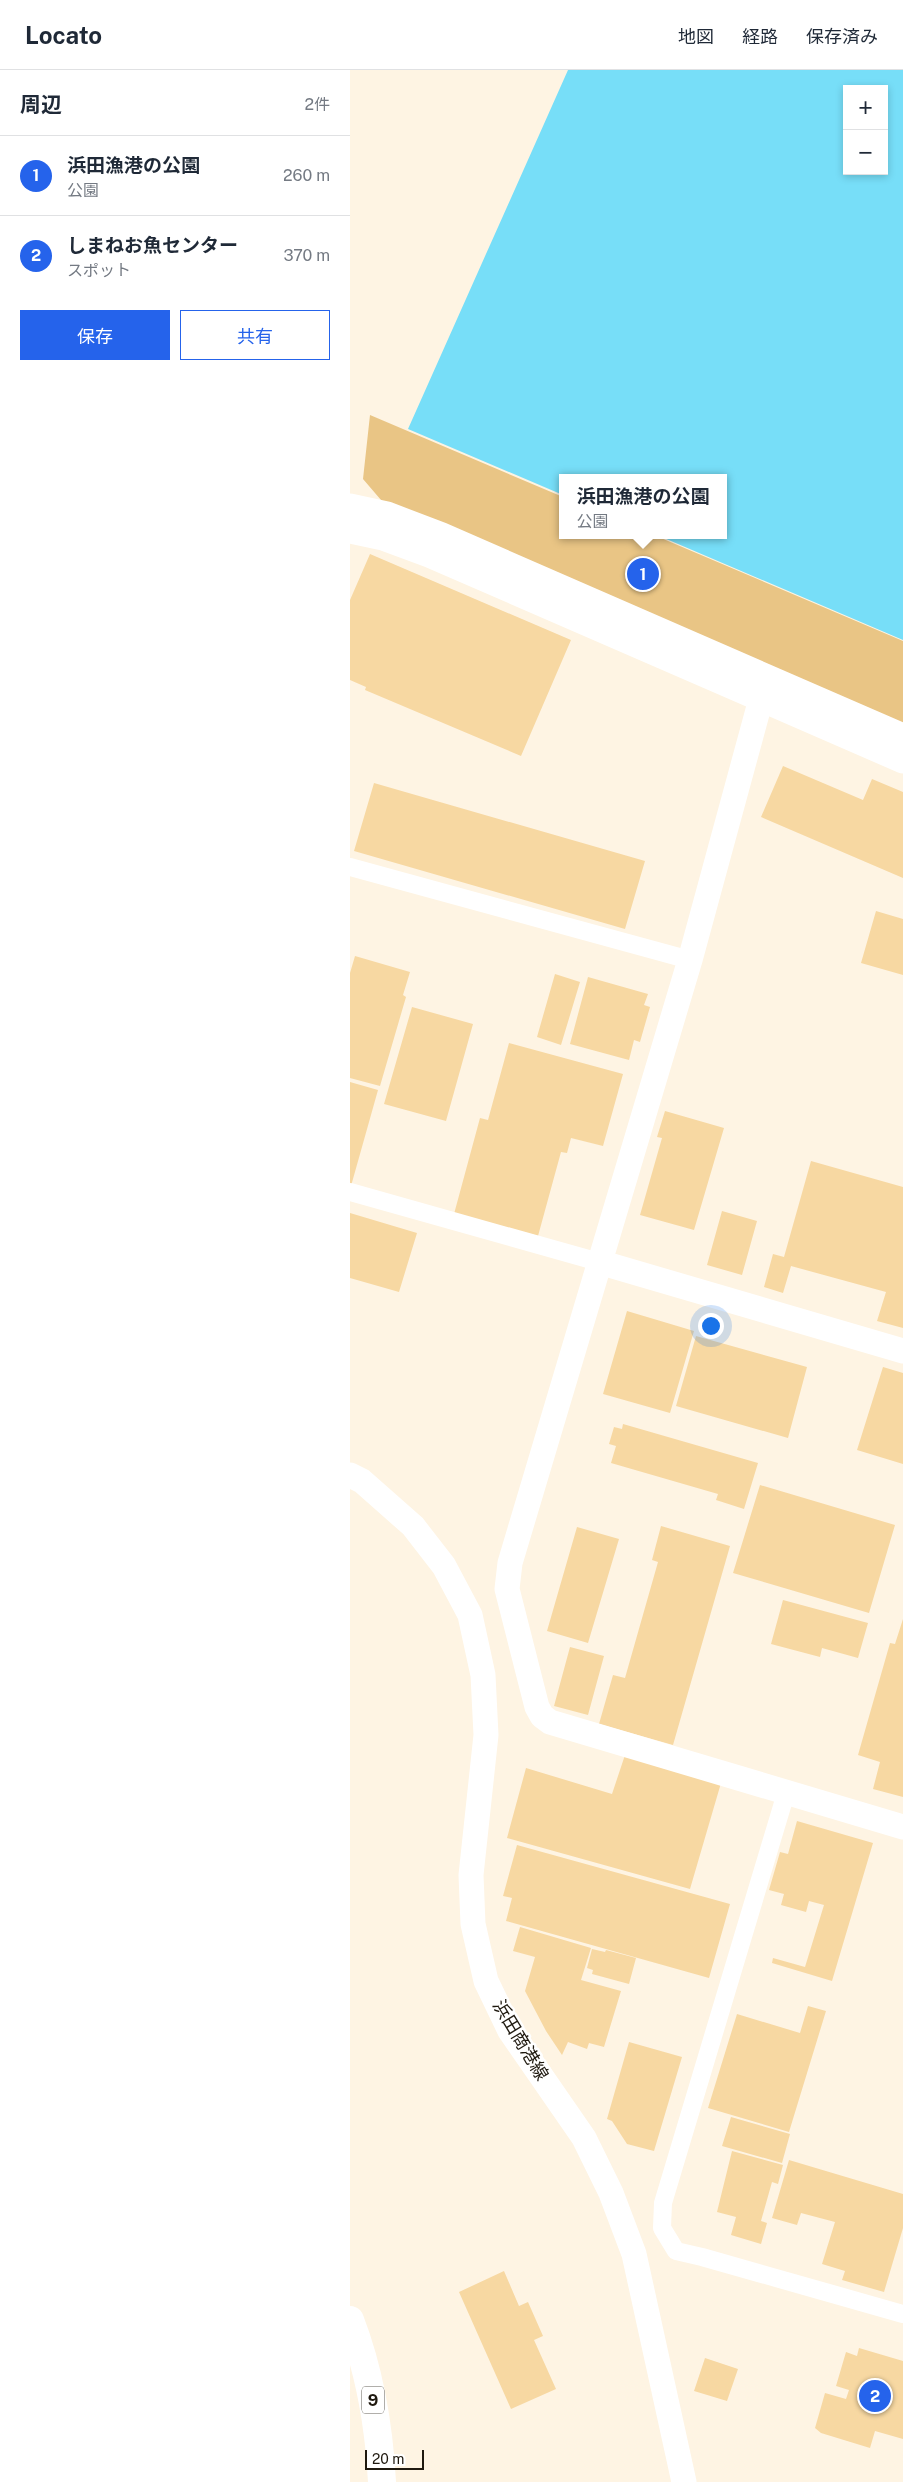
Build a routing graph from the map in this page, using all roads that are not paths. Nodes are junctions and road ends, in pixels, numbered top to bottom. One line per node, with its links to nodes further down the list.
1 (350, 506): 3 (street)
2 (350, 531): 3 (street)
3 (764, 688): 4 (street); 5 (street); 7 (street)
4 (903, 736)
5 (903, 761)
6 (350, 867): 7 (street)
7 (690, 960): 9 (street)
8 (350, 1192): 9 (street)
9 (599, 1262): 10 (street); 12 (street)
10 (903, 1350)
11 (350, 1475): 17 (street, 浜田商港線)
12 (786, 1793): 13 (street); 14 (street)
13 (903, 1827)
14 (903, 2314)
15 (350, 2320): 16 (highway, 9)
16 (382, 2482)
17 (684, 2482)

